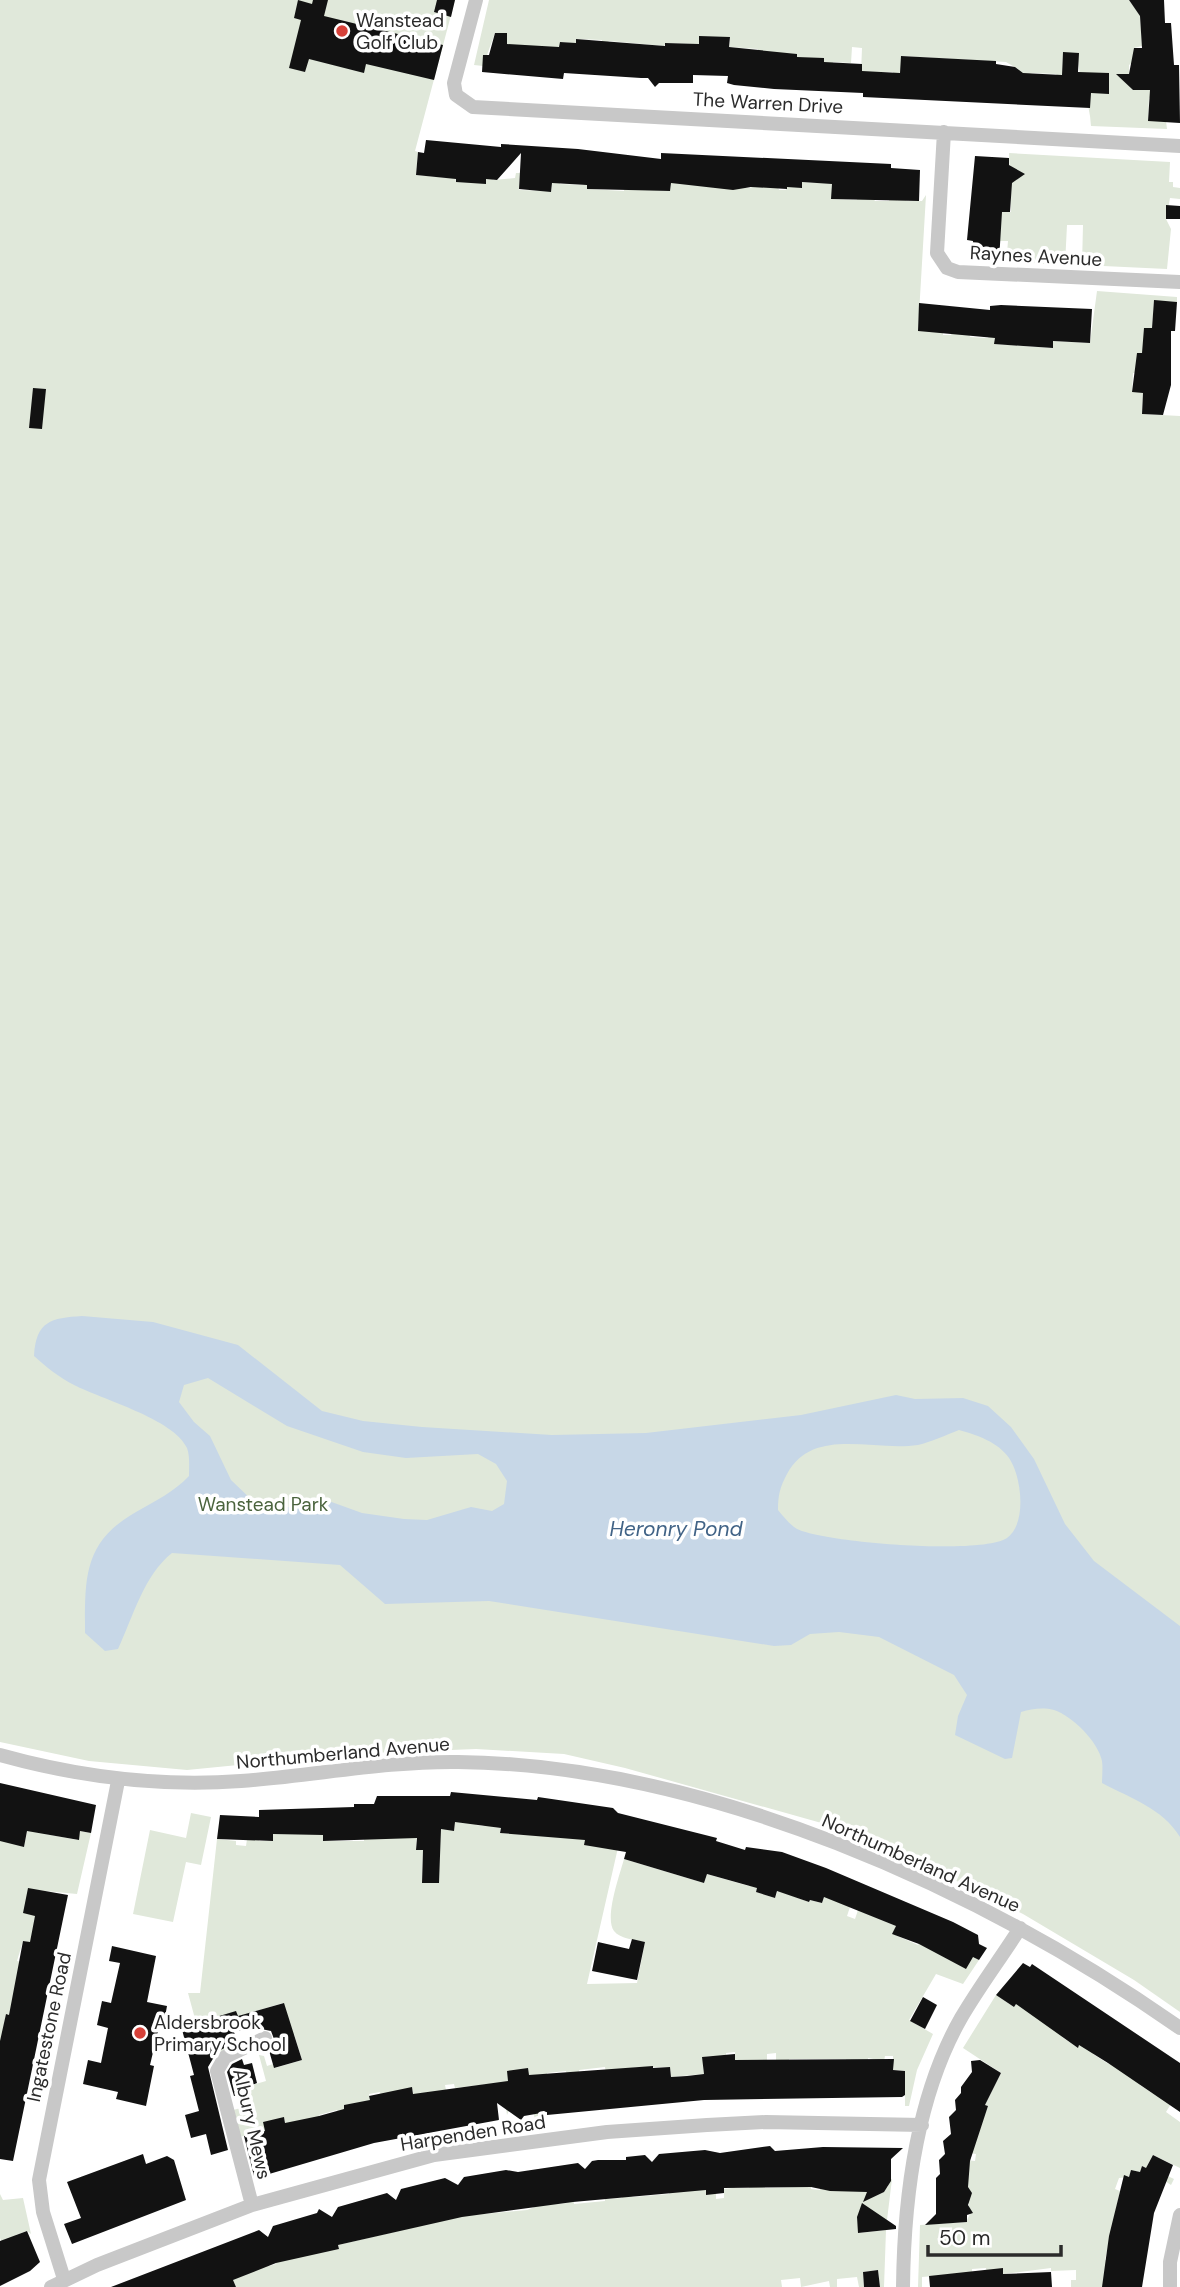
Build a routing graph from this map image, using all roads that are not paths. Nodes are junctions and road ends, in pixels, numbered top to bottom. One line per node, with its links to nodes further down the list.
1 (476, 0): 2 (street, The Warren Drive)
2 (944, 132): 3 (street, The Warren Drive); 4 (street, Raynes Avenue)
3 (1180, 146)
4 (1180, 282)
5 (0, 1755): 6 (street, Northumberland Avenue)
6 (118, 1781): 7 (street, Northumberland Avenue); 13 (street, Ingatestone Road)
7 (1020, 1928): 8 (street, Northumberland Avenue); 10 (street)
8 (1180, 2028)
9 (265, 2038): 11 (street, Albury Mews)
10 (922, 2125): 11 (street, Harpenden Road); 14 (street)
11 (252, 2205): 13 (street, Harpenden Road)
12 (1180, 2215): 15 (street)
13 (57, 2283)
14 (903, 2287)
15 (1170, 2287)

